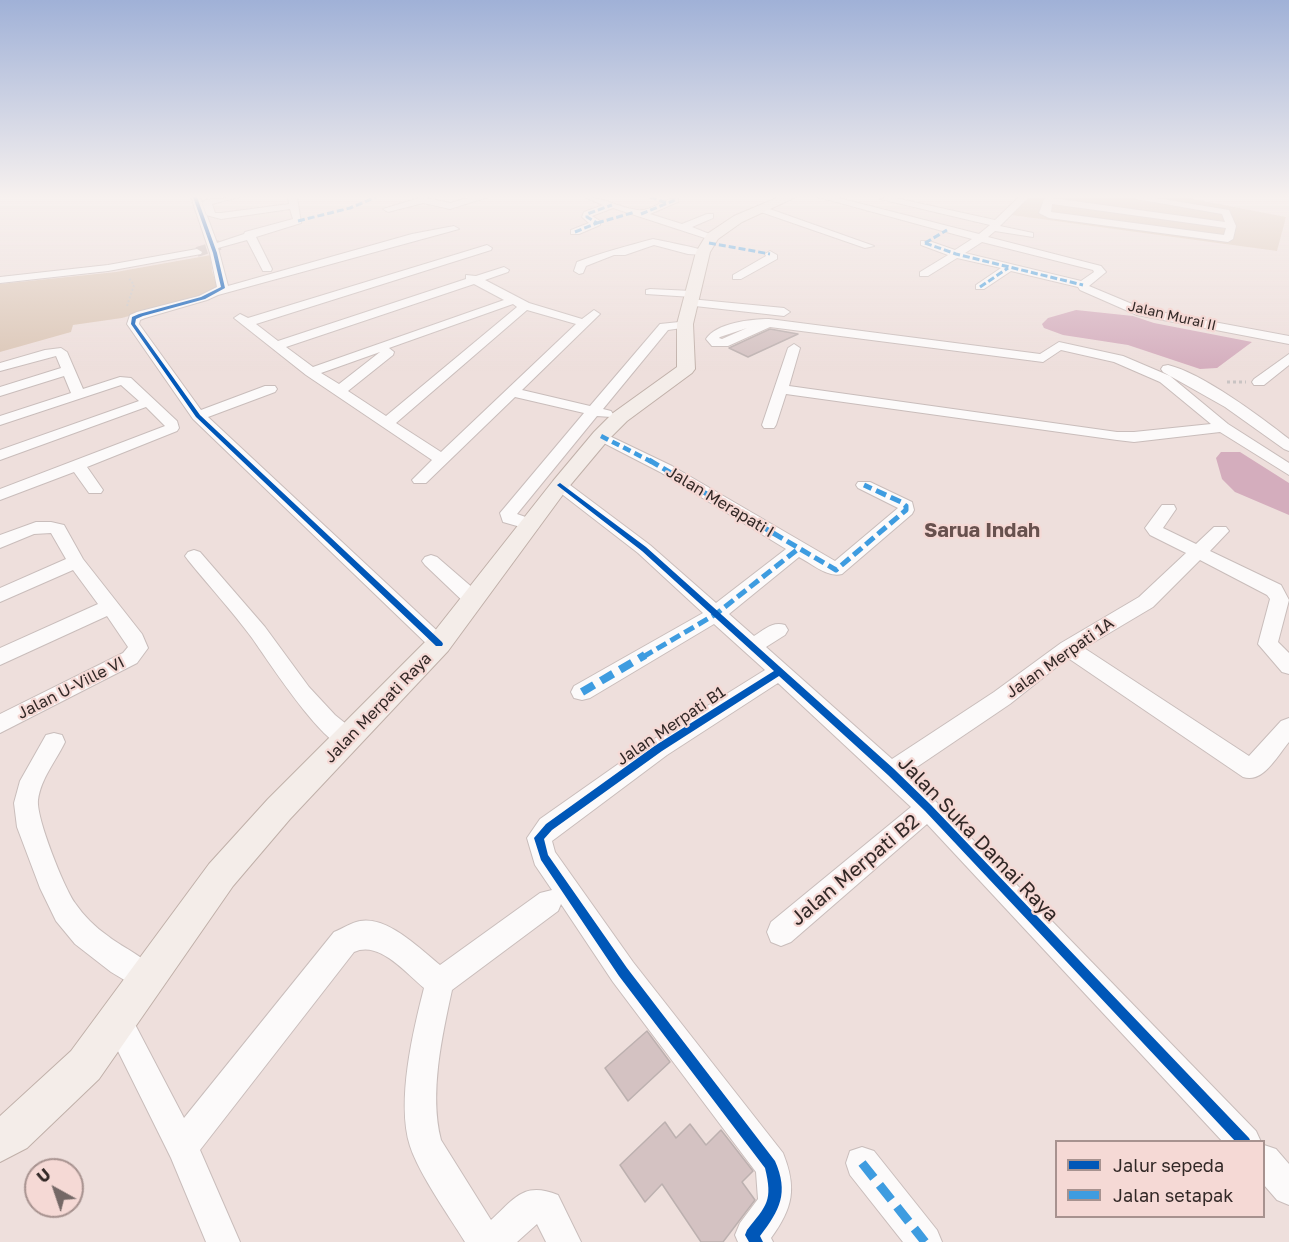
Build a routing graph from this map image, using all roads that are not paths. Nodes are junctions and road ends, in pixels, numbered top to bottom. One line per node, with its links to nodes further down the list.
1 (181, 255): 20 (street)
2 (215, 255): 24 (street)
3 (260, 255): 15 (street)
4 (318, 255): 15 (street)
5 (345, 255): 24 (street)
6 (464, 255): 13 (street)
7 (606, 255): 17 (street)
8 (705, 255): 26 (main road, Jalan Merpati Raya)
9 (771, 255): 19 (street)
10 (954, 255): 18 (street)
11 (960, 255): 14 (street, Jalan Murai II)
12 (1044, 255): 22 (street)
13 (441, 262): 21 (street); 36 (street)
14 (1008, 268): 22 (street, Jalan Murai II); 23 (street)
15 (267, 269): 24 (street)
16 (504, 270): 21 (street)
17 (579, 271)
18 (924, 274)
19 (737, 277)
20 (0, 280)
21 (475, 280): 27 (street); 36 (street)
22 (1083, 285): 33 (street, Jalan Murai II)
23 (980, 287)
24 (221, 288): 53 (street)
25 (650, 292): 26 (street)
26 (691, 298): 28 (street); 31 (main road, Jalan Merpati Raya)
27 (520, 303): 34 (street); 49 (street); 56 (street)
28 (788, 319): 29 (street); 30 (street)
29 (769, 323)
30 (817, 323): 32 (street); 37 (street)
31 (685, 324): 52 (street); 54 (main road, Jalan Merpati Raya)
32 (937, 331)
33 (1289, 340)
34 (399, 343): 43 (street); 47 (street)
35 (1037, 343): 37 (street)
36 (276, 346): 43 (street)
37 (1059, 346): 40 (street)
38 (794, 348): 45 (street)
39 (1287, 362): 44 (street)
40 (1146, 364): 58 (street); 60 (street)
41 (0, 368): 42 (street)
42 (68, 370): 48 (street); 50 (street)
43 (311, 372): 47 (street)
44 (1259, 382)
45 (780, 389): 57 (street); 58 (street)
46 (270, 390): 53 (street)
47 (339, 391): 56 (street)
48 (0, 392)
49 (511, 392): 52 (street); 62 (street)
50 (78, 394): 51 (street); 55 (street)
51 (148, 402): 61 (street); 63 (street)
52 (594, 411): 54 (street); 71 (street)
53 (198, 416): 84 (street)
54 (620, 417): 59 (main road, Jalan Merpati Raya)
55 (0, 421)
56 (387, 423): 62 (street)
57 (769, 425)
58 (1223, 427): 64 (street)
59 (601, 436): 66 (main road, Jalan Merpati Raya); 74 (street, Jalan Merapati I)
60 (1289, 447)
61 (0, 455)
62 (441, 459): 65 (street)
63 (78, 466): 68 (street); 69 (street)
64 (1289, 470)
65 (420, 480)
66 (560, 485): 71 (main road, Jalan Merpati Raya); 82 (street, Jalan Suka Damai Raya)
67 (864, 485): 74 (street, Jalan Merapati I)
68 (95, 490)
69 (0, 495)
70 (1168, 509): 75 (street)
71 (531, 525): 80 (main road, Jalan Merpati Raya)
72 (1220, 531): 75 (street, Jalan Merpati 1A)
73 (0, 542): 78 (street)
74 (798, 549): 82 (street)
75 (1201, 552): 86 (street, Jalan Merpati 1A); 88 (street)
76 (194, 556): 93 (street)
77 (431, 561): 80 (street)
78 (76, 562): 79 (street); 81 (street)
79 (0, 595)
80 (474, 600): 84 (main road, Jalan Merpati Raya)
81 (111, 606): 87 (street); 91 (street, Jalan U-Ville VI)
82 (716, 614): 85 (street, Jalan Suka Damai Raya); 90 (street)
83 (778, 630): 85 (street)
84 (439, 644): 93 (main road, Jalan Merpati Raya)
85 (752, 646): 89 (street, Jalan Suka Damai Raya)
86 (1068, 648): 92 (street); 95 (street, Jalan Merpati 1A)
87 (0, 657)
88 (1289, 666)
89 (780, 671): 95 (street, Jalan Suka Damai Raya); 112 (street, Jalan Merpati B1)
90 (582, 692)
91 (0, 724)
92 (1289, 728)
93 (348, 739): 99 (main road, Jalan Merpati Raya)
94 (54, 742): 99 (street)
95 (891, 772): 96 (street, Jalan Suka Damai Raya)
96 (928, 808): 98 (street, Jalan Merpati B2); 102 (street, Jalan Suka Damai Raya)
97 (549, 902): 100 (street)
98 (781, 932)
99 (146, 979): 101 (main road, Jalan Merpati Raya)
100 (440, 982): 104 (street); 109 (street)
101 (117, 1018): 103 (main road, Jalan Merpati Raya); 104 (street)
102 (1243, 1140)
103 (0, 1141)
104 (182, 1147): 108 (street)
105 (862, 1163): 113 (street)
106 (1265, 1163): 107 (street)
107 (1289, 1188)
108 (223, 1242)
109 (485, 1242)
110 (492, 1242): 111 (street)
111 (564, 1242)
112 (756, 1242)
113 (925, 1242)

